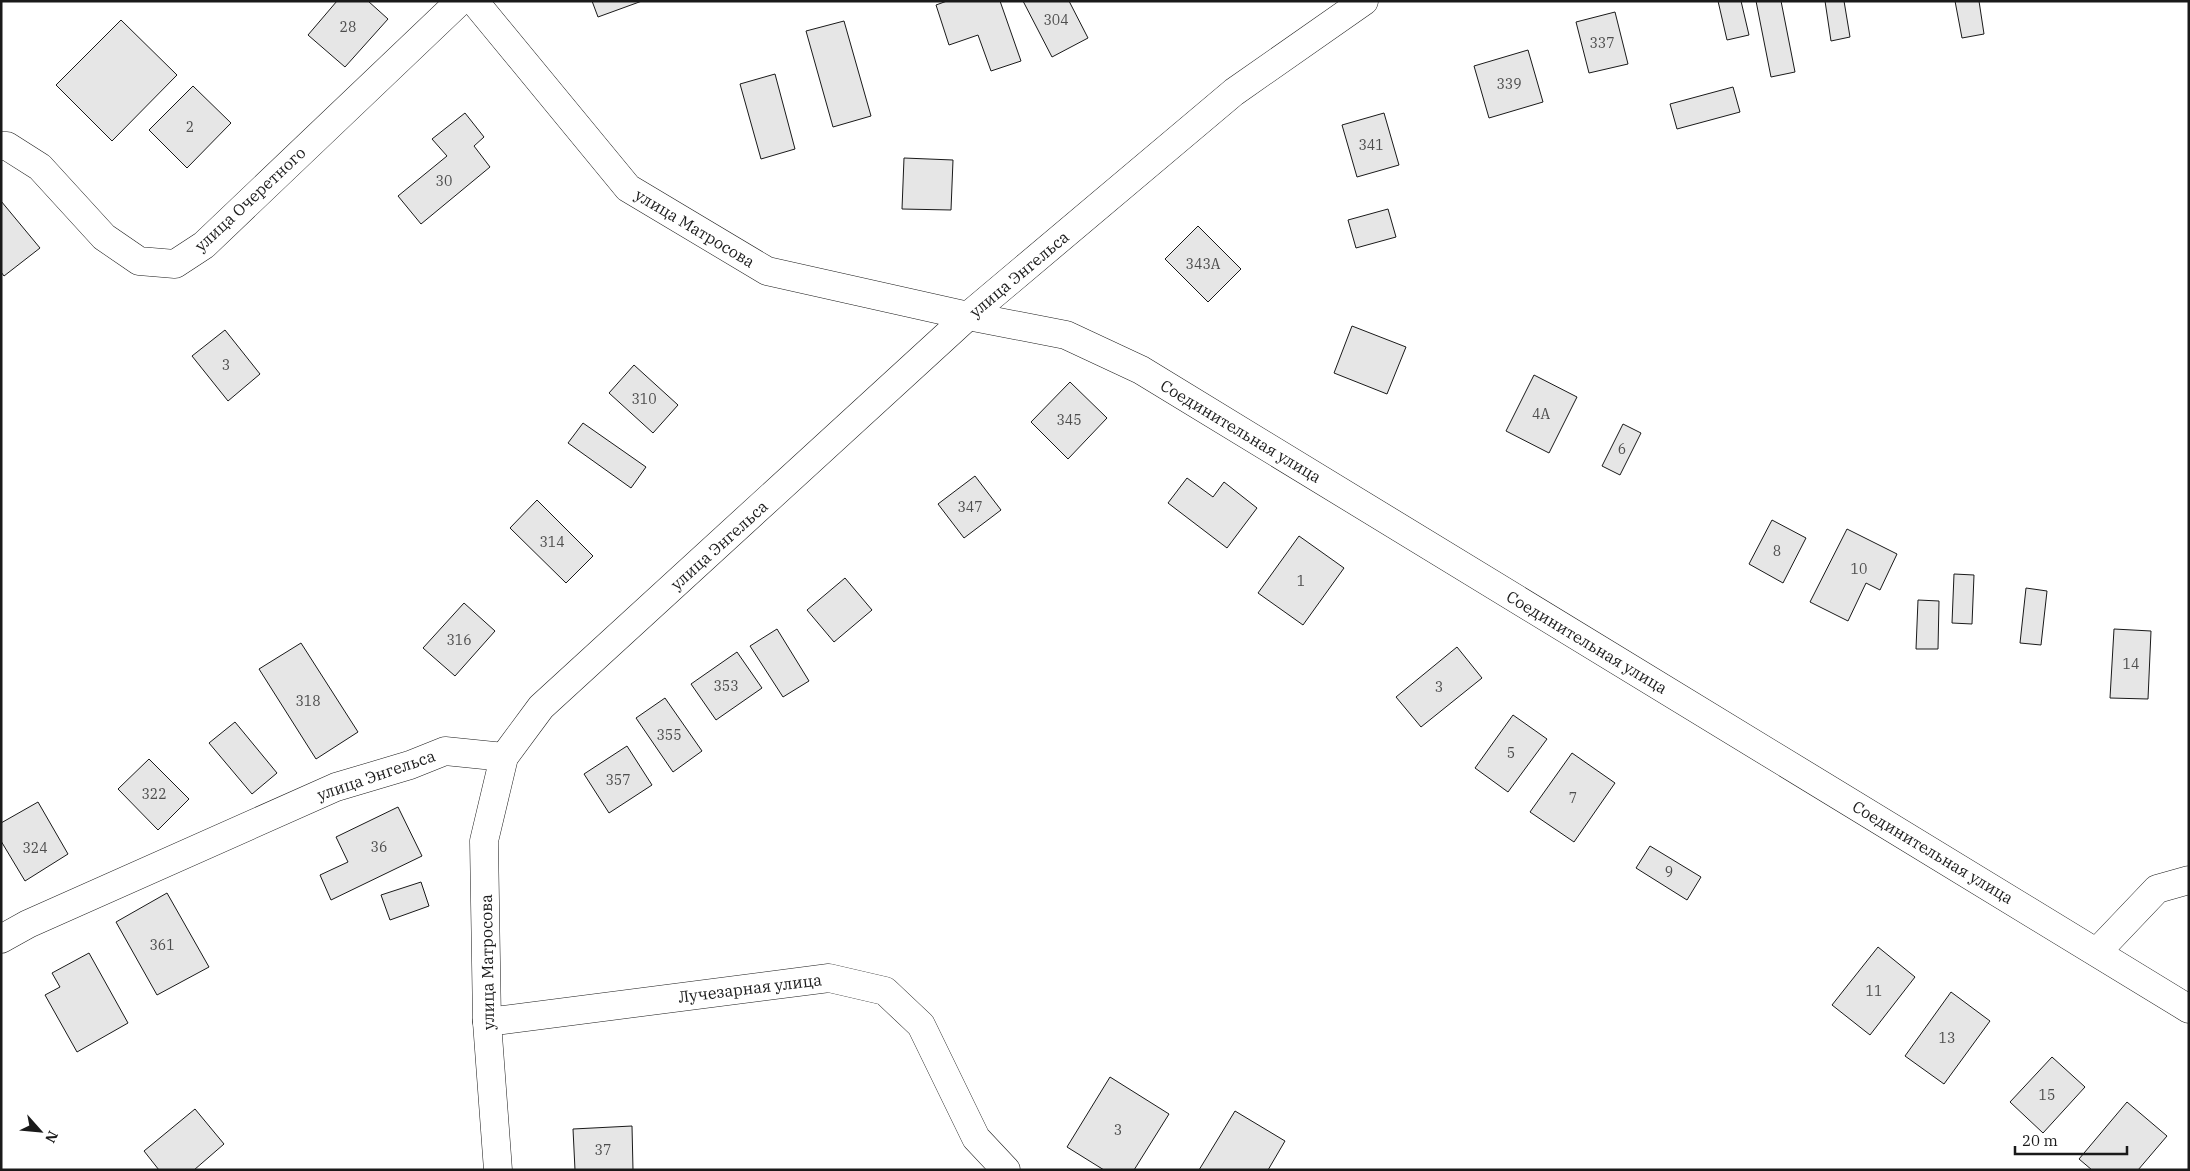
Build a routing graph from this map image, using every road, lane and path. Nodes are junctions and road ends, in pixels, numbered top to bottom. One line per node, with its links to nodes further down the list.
1 (460, 1): 4 (street, улица Очеретного)
2 (474, 1): 5 (street, улица Матросова)
3 (1364, 1): 5 (street, улица Энгельса)
4 (1, 146)
5 (968, 316): 6 (street, улица Энгельса); 9 (street, Соединительная улица)
6 (504, 756): 8 (street, улица Энгельса); 11 (street, улица Матросова)
7 (2189, 880): 9 (street)
8 (1, 939)
9 (2097, 952): 10 (street, Соединительная улица)
10 (2189, 1009)
11 (487, 1022): 12 (street, улица Матросова); 13 (street, Лучезарная улица)
12 (498, 1170)
13 (1006, 1170)

